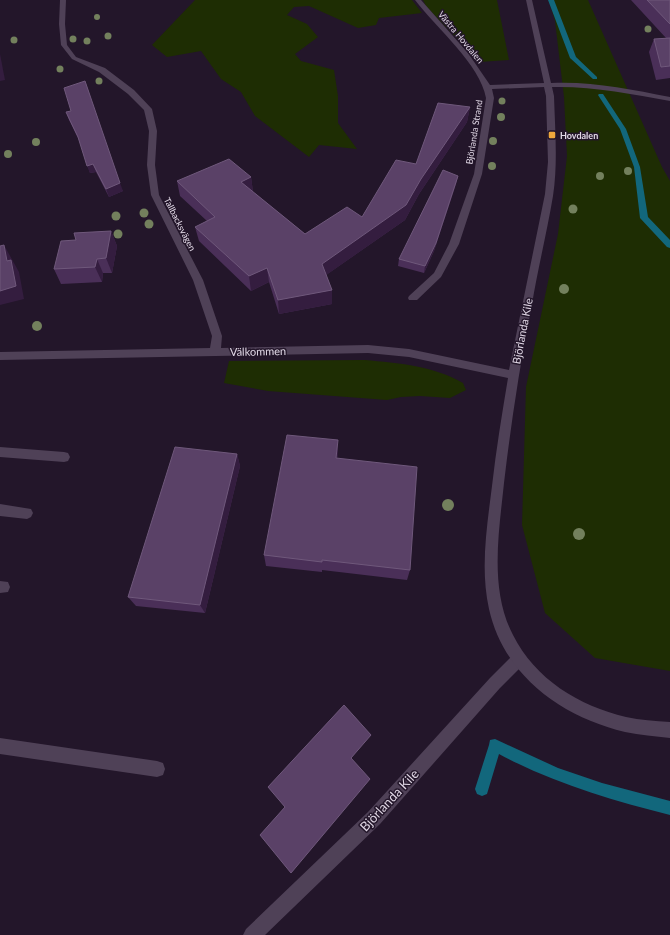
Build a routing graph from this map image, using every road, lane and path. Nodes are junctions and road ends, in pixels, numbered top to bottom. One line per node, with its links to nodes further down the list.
1 (63, 0): 8 (street, Tallbacksvägen)
2 (418, 0): 5 (street, Västra Hovdalen)
3 (529, 0): 4 (street, Björlanda Kile)
4 (547, 84): 5 (street, Björlanda Strand); 6 (street, Björlanda Strand); 10 (street, Björlanda Kile)
5 (488, 87): 7 (street, Björlanda Strand)
6 (670, 99)
7 (413, 298)
8 (215, 352): 9 (street, Välkommen); 10 (street, Välkommen)
9 (0, 356)
10 (514, 375): 15 (street, Björlanda Kile)
11 (0, 452): 12 (street)
12 (64, 457)
13 (0, 510): 14 (street)
14 (27, 513)
15 (519, 660): 16 (street, Björlanda Kile); 19 (street, Björlanda Kile)
16 (670, 730)
17 (0, 746): 18 (street)
18 (157, 769)
19 (252, 935)

